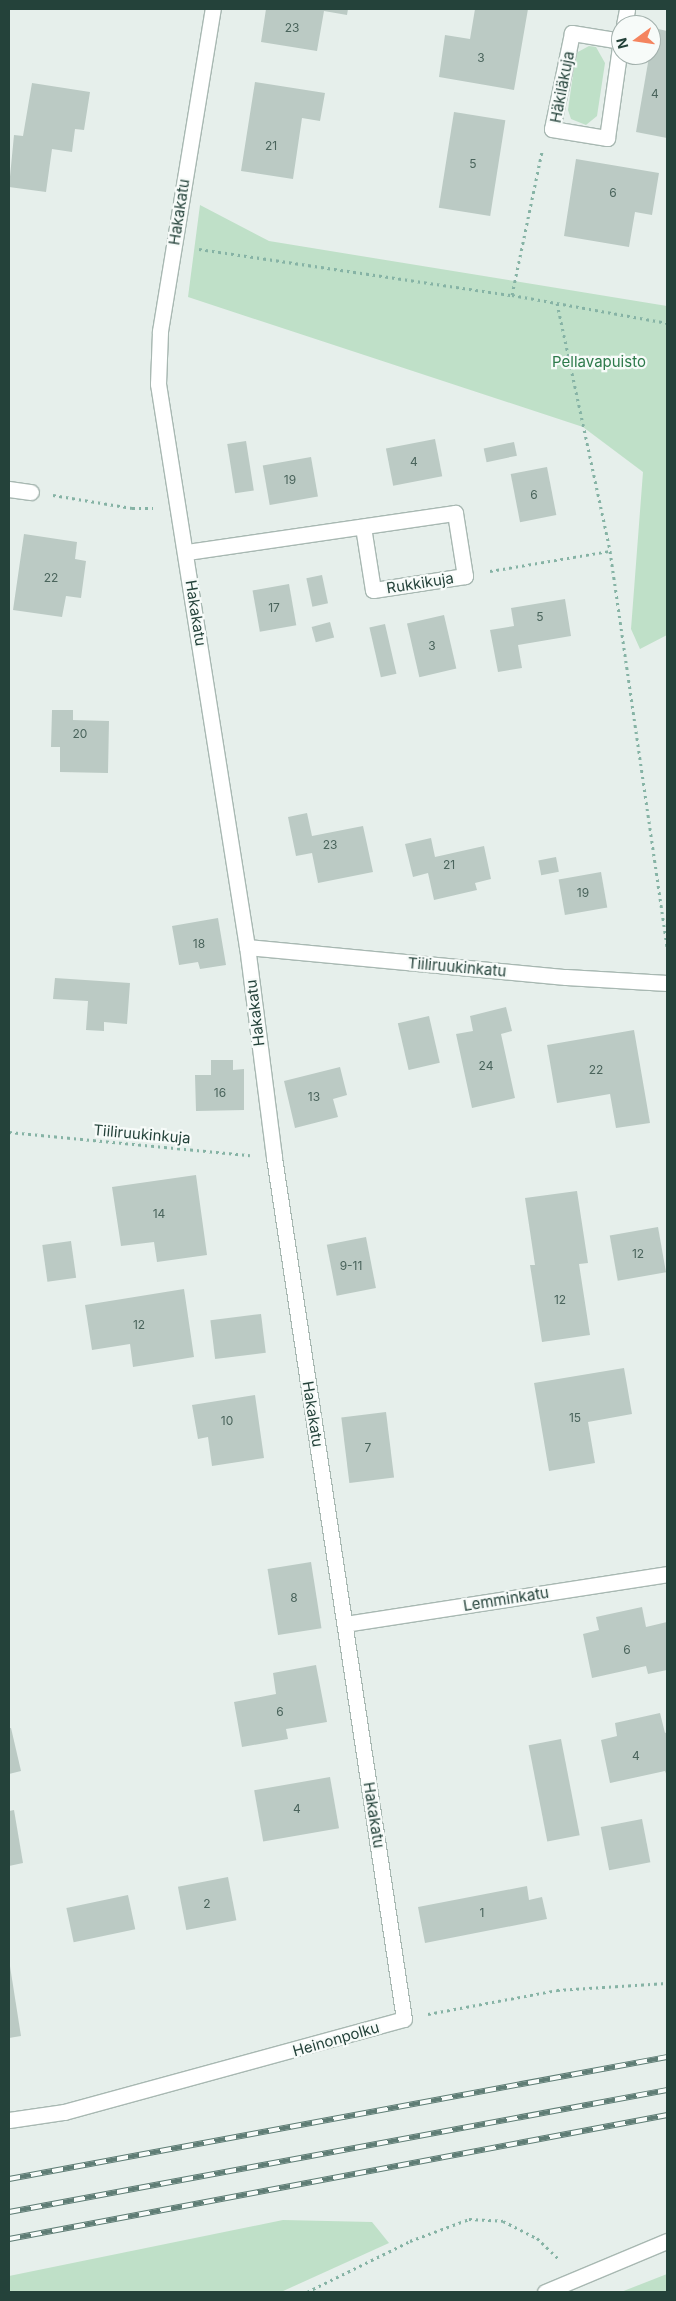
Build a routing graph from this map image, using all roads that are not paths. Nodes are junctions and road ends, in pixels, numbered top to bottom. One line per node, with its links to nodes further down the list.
1 (213, 9): 6 (street, Hakakatu)
2 (621, 41): 2 (street, Häkiläkuja)
3 (9, 489): 4 (street)
4 (31, 492)
5 (363, 527): 5 (street, Rukkikuja); 6 (street, Rukkikuja)
6 (187, 552): 7 (street, Hakakatu)
7 (247, 947): 8 (street, Tiiliruukinkatu); 10 (street, Hakakatu)
8 (667, 983)
9 (667, 1574): 10 (street, Lemminkatu)
10 (345, 1624): 11 (street, Hakakatu)
11 (404, 2019): 12 (street, Heinonpolku)
12 (9, 2120)
13 (667, 2241): 14 (street)
14 (545, 2292)

